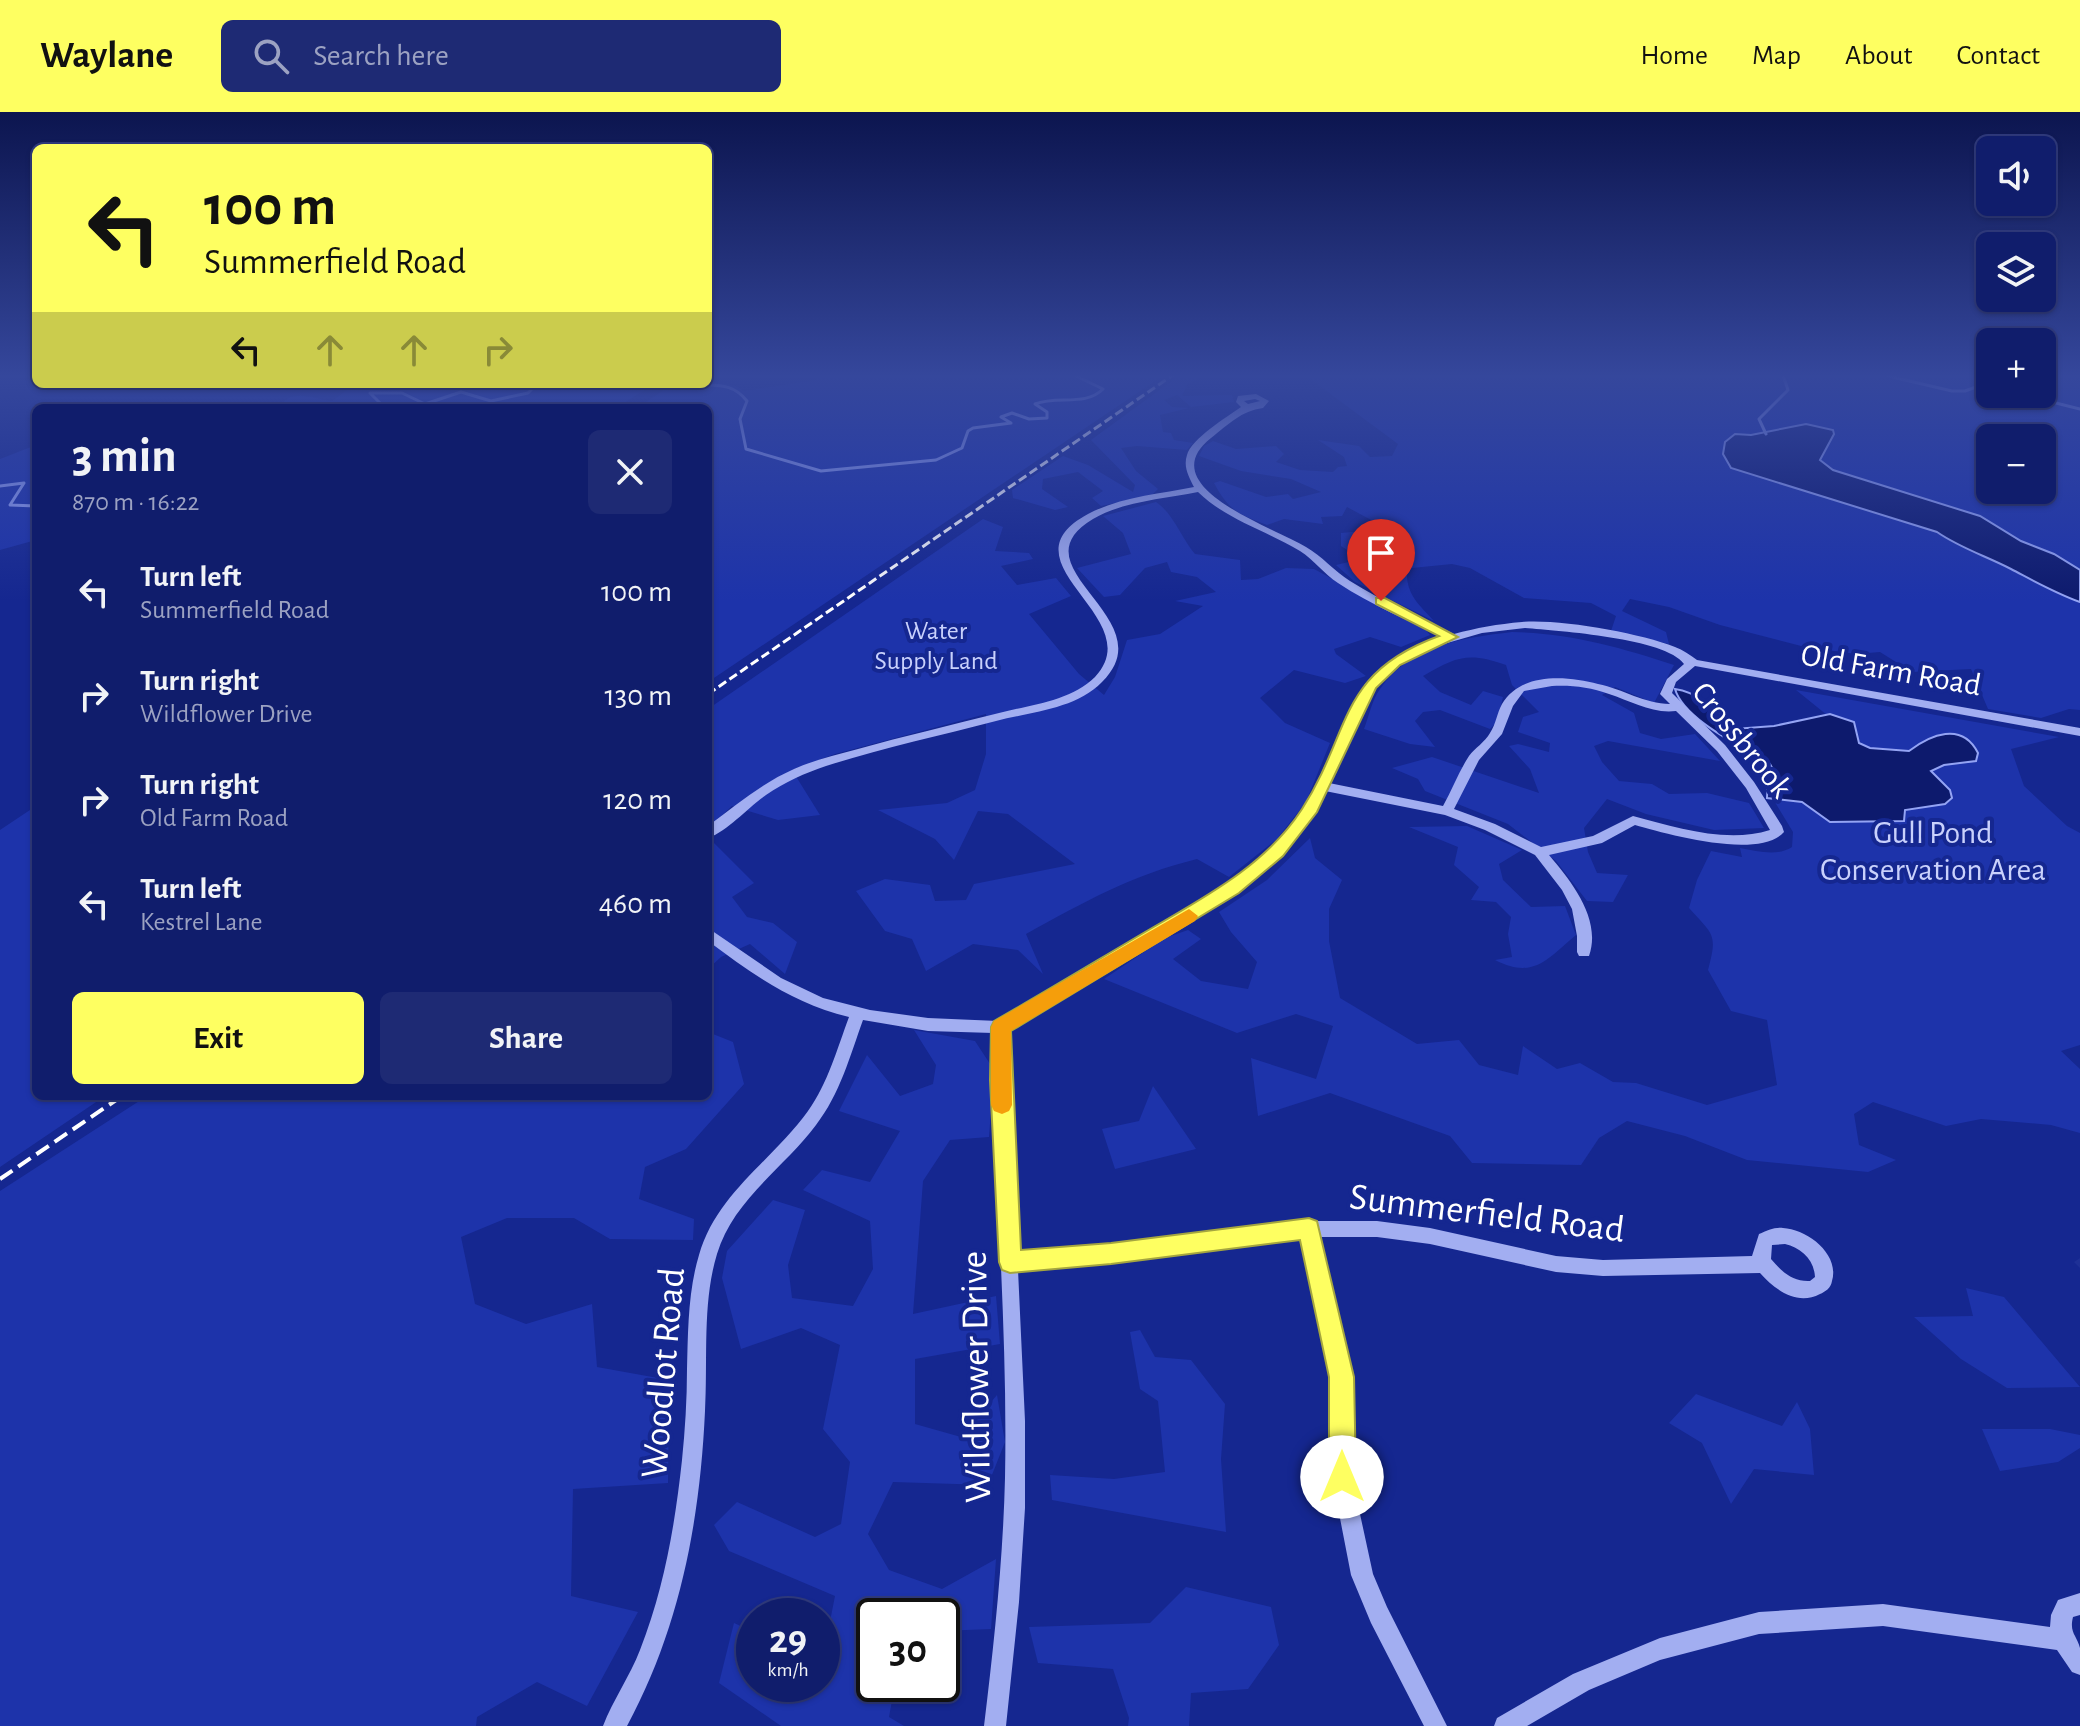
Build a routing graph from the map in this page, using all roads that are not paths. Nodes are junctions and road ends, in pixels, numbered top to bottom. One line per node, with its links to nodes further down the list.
1 (1194, 450): 2 (street)
2 (1202, 488): 3 (street); 9 (street)
3 (1451, 637): 4 (street, Old Farm Road); 7 (street, Old Farm Road)
4 (1693, 662): 5 (street, Crossbrook); 6 (street, Old Farm Road)
5 (1678, 707): 8 (street); 10 (street, Crossbrook)
6 (2080, 732)
7 (1322, 786): 8 (street); 14 (street, Old Farm Road)
8 (1447, 811): 10 (street)
9 (712, 830)
10 (1540, 852): 12 (street)
11 (712, 936): 13 (street)
12 (1584, 952)
13 (858, 1012): 14 (street); 21 (street, Woodlot Road)
14 (1001, 1027): 16 (street, Wildflower Drive)
15 (1309, 1229): 16 (street, Summerfield Road); 17 (street, Summerfield Road); 23 (street)
16 (1010, 1262): 22 (street, Wildflower Drive)
17 (1764, 1264)
18 (2080, 1604): 19 (street)
19 (2064, 1640): 20 (street); 24 (street)
20 (2080, 1664)
21 (614, 1726)
22 (995, 1726)
23 (1436, 1726)
24 (1505, 1726)

